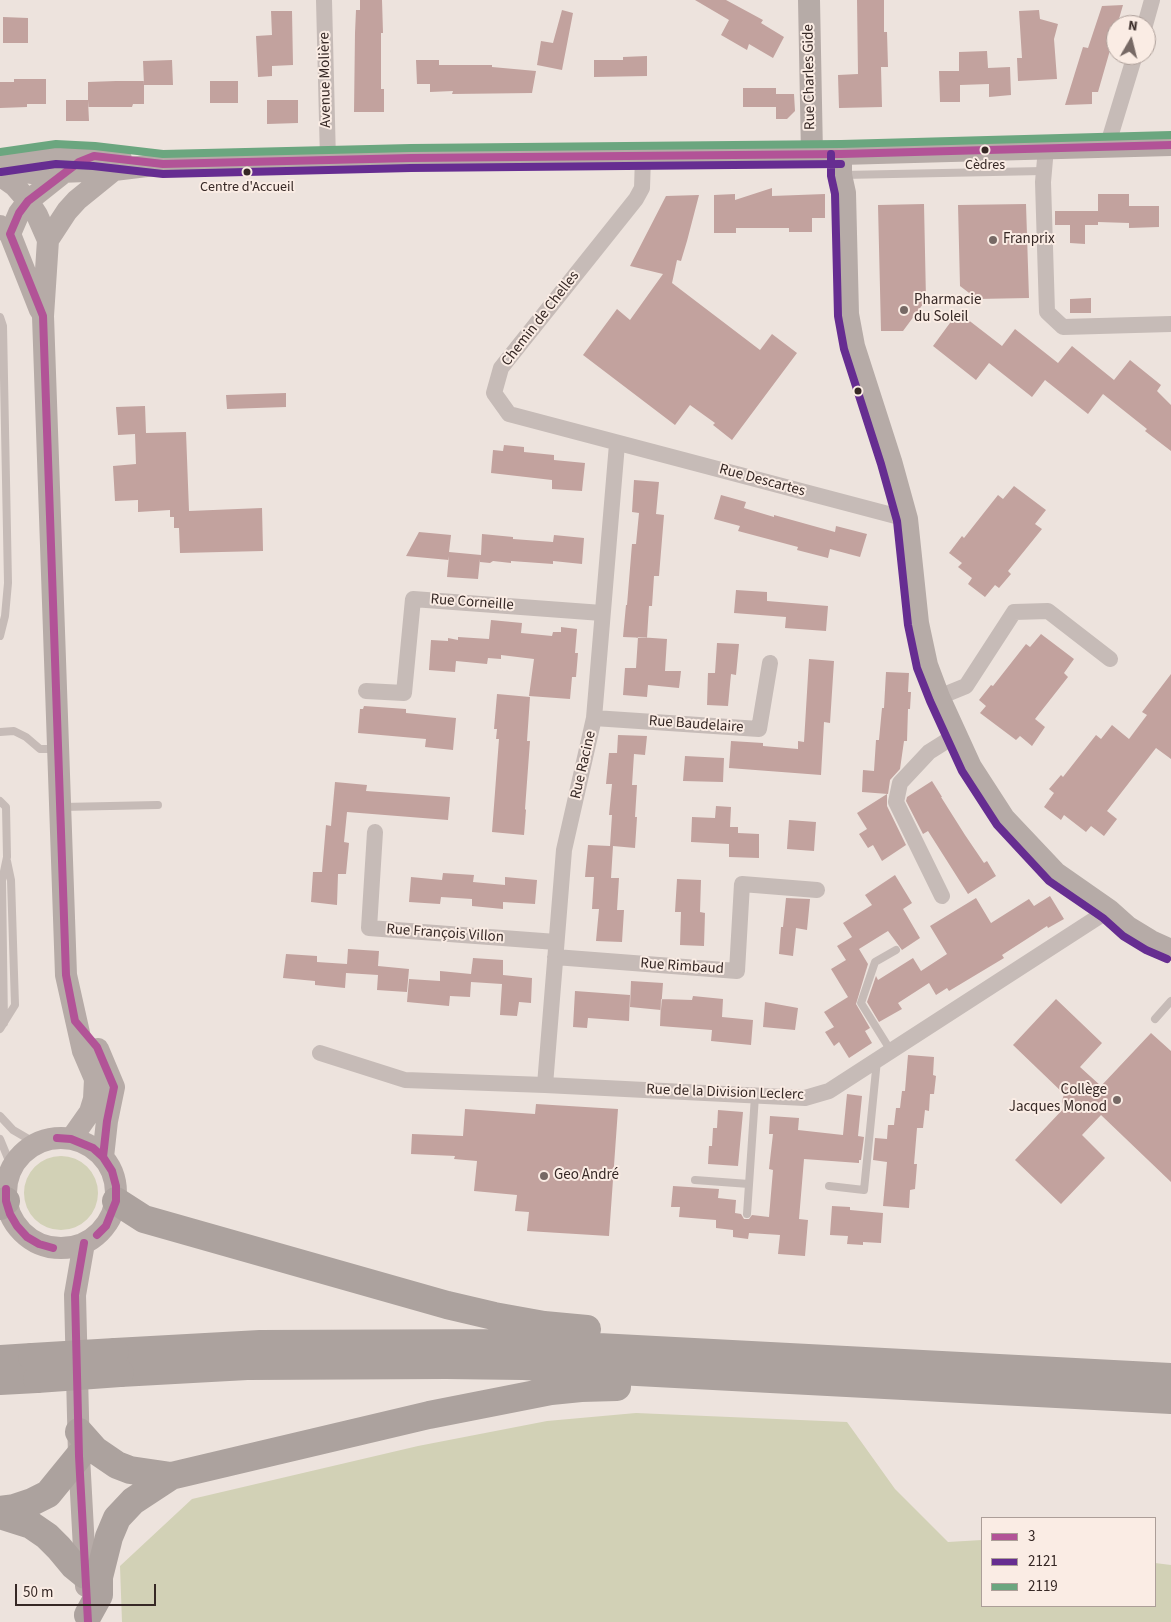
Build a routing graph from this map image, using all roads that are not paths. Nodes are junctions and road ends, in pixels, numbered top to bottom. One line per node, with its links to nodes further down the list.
1 (324, 0): 12 (street, Avenue Molière)
2 (809, 0): 9 (main road, Rue Charles Gide)
3 (1152, 0): 4 (street)
4 (1148, 15)
5 (1133, 65): 7 (street)
6 (1171, 145): 7 (main road)
7 (1107, 147): 8 (main road)
8 (1046, 148): 15 (main road); 18 (street)
9 (812, 154): 11 (main road); 15 (main road)
10 (94, 156): 13 (main road); 14 (main road); 19 (main road)
11 (643, 157): 12 (main road); 27 (street, Chemin de Chelles)
12 (328, 160): 14 (main road)
13 (0, 162)
14 (163, 164): 17 (main road)
15 (841, 165): 18 (lane); 28 (main road)
16 (0, 168): 19 (main road)
17 (114, 170): 19 (main road); 23 (main road)
18 (1043, 171): 26 (street)
19 (64, 172): 21 (main road)
20 (0, 175): 21 (main road)
21 (28, 201): 22 (main road); 23 (main road)
22 (5, 230): 24 (main road)
23 (48, 240): 24 (main road)
24 (42, 316): 38 (main road)
25 (0, 317): 30 (lane)
26 (1171, 324)
27 (617, 444): 28 (street, Rue Descartes); 29 (street, Rue Racine)
28 (907, 519): 34 (main road)
29 (602, 612): 33 (street, Rue Corneille); 35 (street, Rue Racine)
30 (0, 636)
31 (1110, 659): 34 (street)
32 (770, 663): 35 (street, Rue Baudelaire)
33 (366, 691)
34 (939, 697): 37 (main road)
35 (594, 718): 47 (street, Rue Racine)
36 (0, 732): 38 (lane)
37 (956, 735): 44 (street); 45 (main road)
38 (57, 749): 41 (main road)
39 (0, 801): 53 (lane)
40 (158, 805): 41 (lane)
41 (60, 807): 52 (main road)
42 (375, 832): 47 (street, Rue François Villon)
43 (817, 890): 47 (street, Rue Rimbaud)
44 (942, 896)
45 (1109, 910): 46 (main road); 49 (main road); 55 (street, Rue de la Division Leclerc)
46 (1171, 936)
47 (556, 949): 56 (street, Rue Racine)
48 (896, 950): 55 (lane)
49 (1171, 950)
50 (1171, 1001): 51 (lane)
51 (1156, 1019)
52 (75, 1021): 60 (main road); 62 (main road)
53 (2, 1026)
54 (320, 1053): 56 (street, Rue de la Division Leclerc)
55 (884, 1056): 57 (street, Rue de la Division Leclerc); 66 (lane)
56 (546, 1085): 57 (street, Rue de la Division Leclerc)
57 (755, 1096): 65 (lane)
58 (0, 1116): 61 (lane)
59 (0, 1139): 63 (lane)
60 (72, 1139): 61 (main road); 62 (main road)
61 (36, 1144): 63 (main road)
62 (103, 1157): 67 (main road)
63 (12, 1168): 68 (main road)
64 (695, 1180): 65 (lane)
65 (749, 1184): 69 (lane)
66 (829, 1186)
67 (116, 1201): 70 (main road); 74 (highway)
68 (3, 1203): 71 (main road)
69 (747, 1214)
70 (84, 1243): 71 (main road); 72 (main road)
71 (53, 1248): 72 (main road)
72 (75, 1295): 79 (main road)
73 (0, 1359): 75 (highway)
74 (737, 1365): 75 (highway, bridge); 76 (highway); 78 (highway); 80 (highway)
75 (34, 1368): 77 (highway)
76 (1171, 1377)
77 (0, 1382)
78 (1171, 1400)
79 (79, 1444): 80 (highway); 81 (highway); 83 (main road)
80 (171, 1476): 84 (highway)
81 (0, 1510)
82 (0, 1515): 83 (highway)
83 (85, 1575): 84 (main road)
84 (88, 1619)

